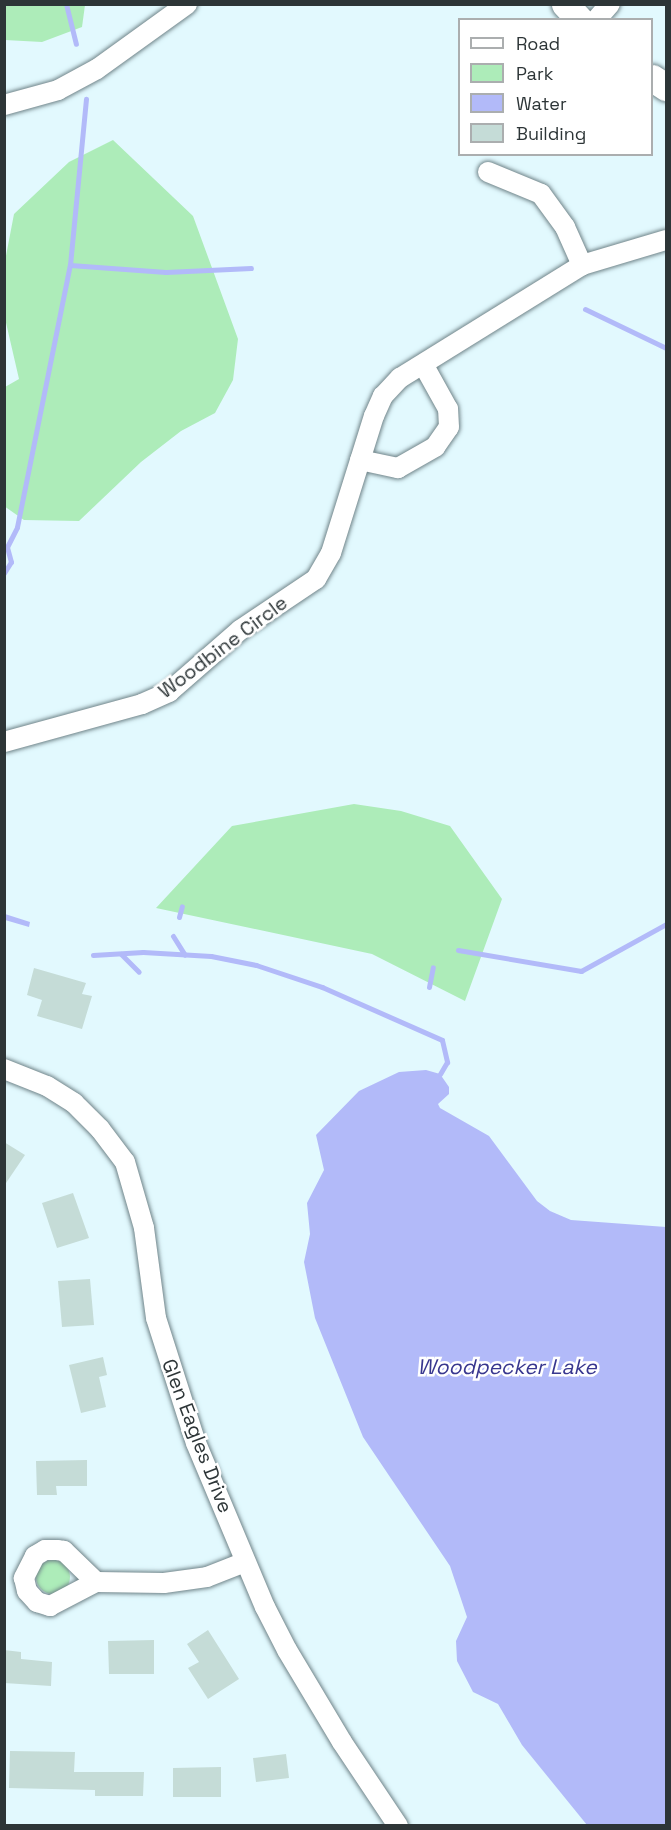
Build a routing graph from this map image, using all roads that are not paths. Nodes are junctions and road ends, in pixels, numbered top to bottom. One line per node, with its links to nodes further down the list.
1 (187, 4): 6 (street)
2 (610, 4): 3 (street)
3 (580, 13)
4 (653, 79): 5 (main road)
5 (666, 87)
6 (4, 105)
7 (488, 172): 9 (street)
8 (666, 240): 9 (street, Woodbine Circle)
9 (582, 265): 10 (street, Woodbine Circle)
10 (423, 364): 11 (street, Woodbine Circle); 11 (street)
11 (360, 460): 12 (street, Woodbine Circle)
12 (4, 742)
13 (4, 1069): 14 (street, Glen Eagles Drive)
14 (245, 1562): 15 (street); 16 (street, Glen Eagles Drive)
15 (96, 1582)
16 (392, 1824)

